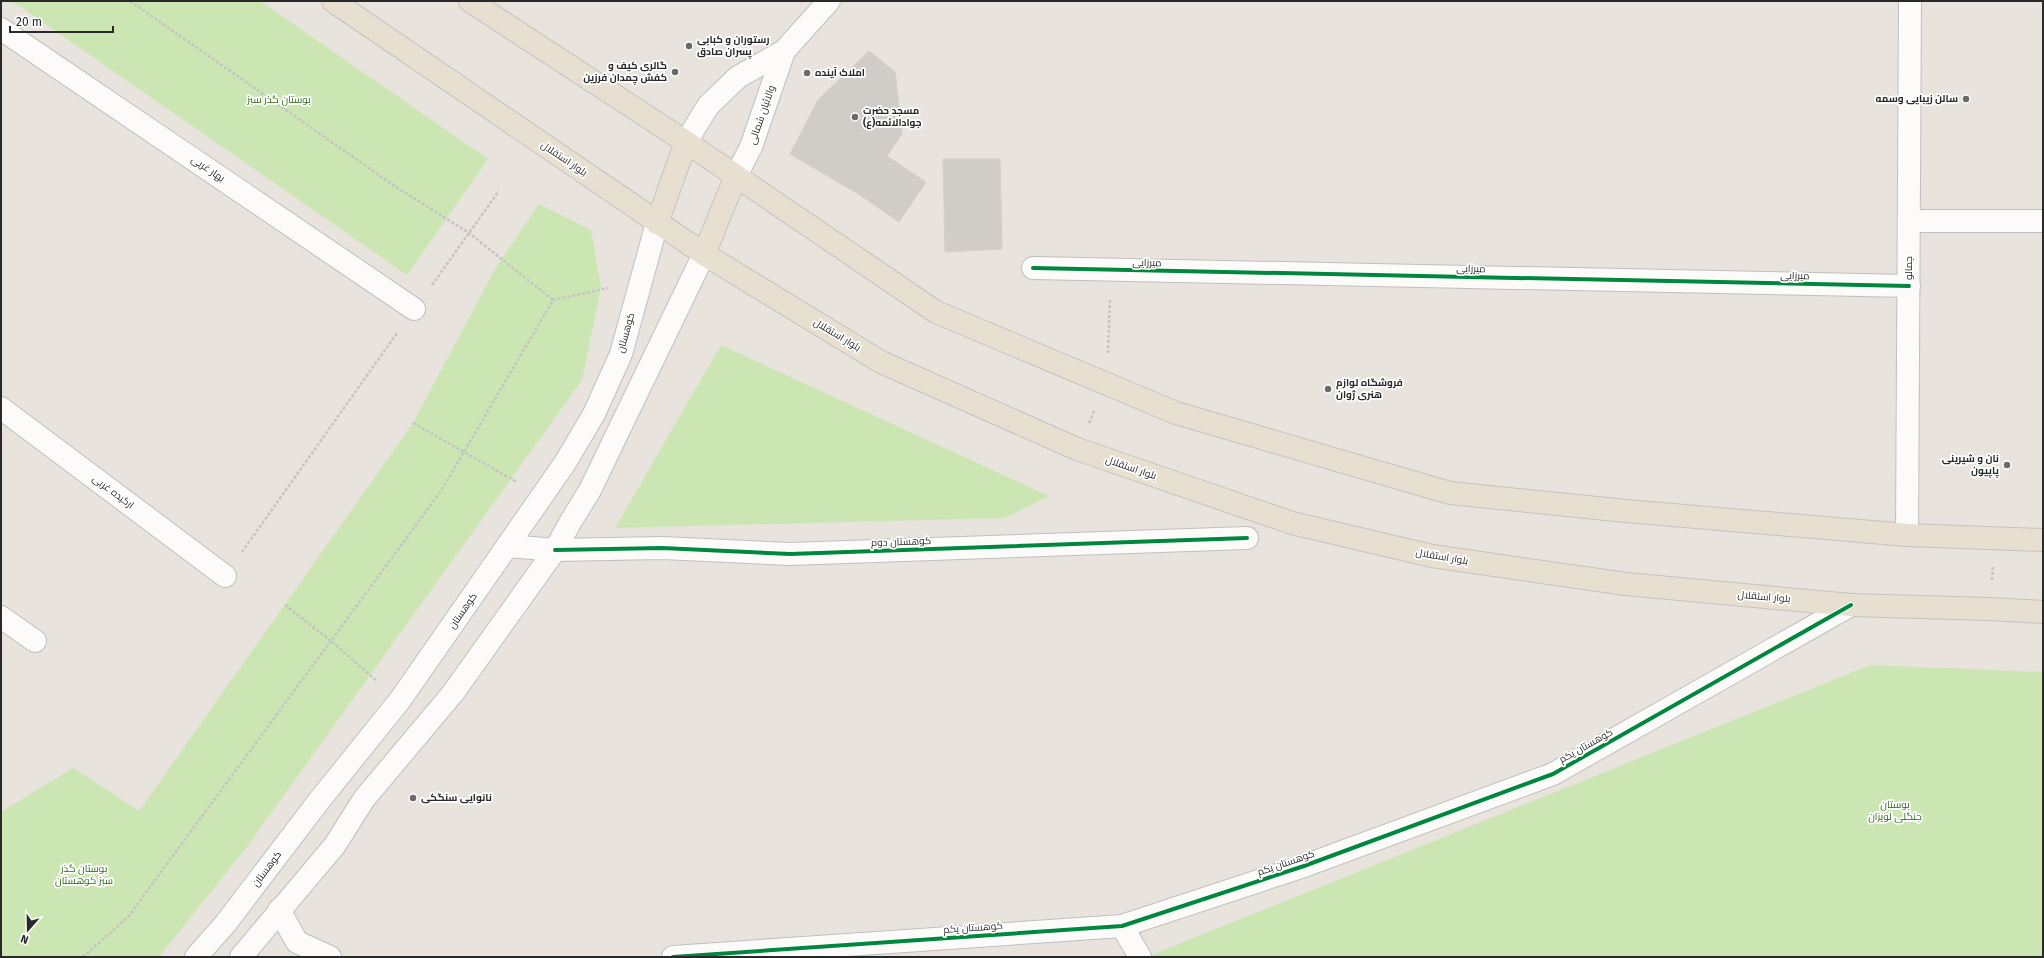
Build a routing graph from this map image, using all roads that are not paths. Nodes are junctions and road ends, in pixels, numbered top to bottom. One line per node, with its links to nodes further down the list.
1 (333, 1): 11 (main road, بلوار استقلال)
2 (470, 1): 7 (main road)
3 (828, 1): 6 (street, والائیان شمالی)
4 (1910, 1): 9 (street, جمالو)
5 (1, 29): 15 (street, بهار غربی)
6 (784, 51): 7 (street, والائیان شمالی); 8 (street, والائیان شمالی)
7 (686, 142): 8 (main road); 11 (main road)
8 (736, 176): 12 (main road); 17 (main road)
9 (1909, 221): 10 (street); 14 (street, جمالو)
10 (2043, 221)
11 (657, 223): 12 (main road, بلوار استقلال); 20 (street, کوهستان)
12 (704, 254): 21 (street); 23 (main road, بلوار استقلال)
13 (1033, 268): 14 (street, میرزایی)
14 (1908, 286): 17 (street, جمالو)
15 (414, 309)
16 (1, 408): 22 (street, ارکیده غربی)
17 (1907, 535): 19 (main road)
18 (1247, 538): 21 (street, کوهستان دوم)
19 (2043, 540)
20 (509, 546): 21 (street, کوهستان دوم); 29 (street, کوهستان)
21 (555, 550): 27 (street)
22 (225, 576)
23 (1851, 605): 24 (main road, بلوار استقلال); 28 (street, کوهستان یکم)
24 (2043, 612)
25 (1, 617): 26 (street)
26 (35, 640)
27 (279, 910): 30 (street); 31 (street)
28 (1122, 926): 32 (street, کوهستان یکم); 33 (street)
29 (196, 957)
30 (241, 957)
31 (330, 957)
32 (673, 957)
33 (1140, 957)

